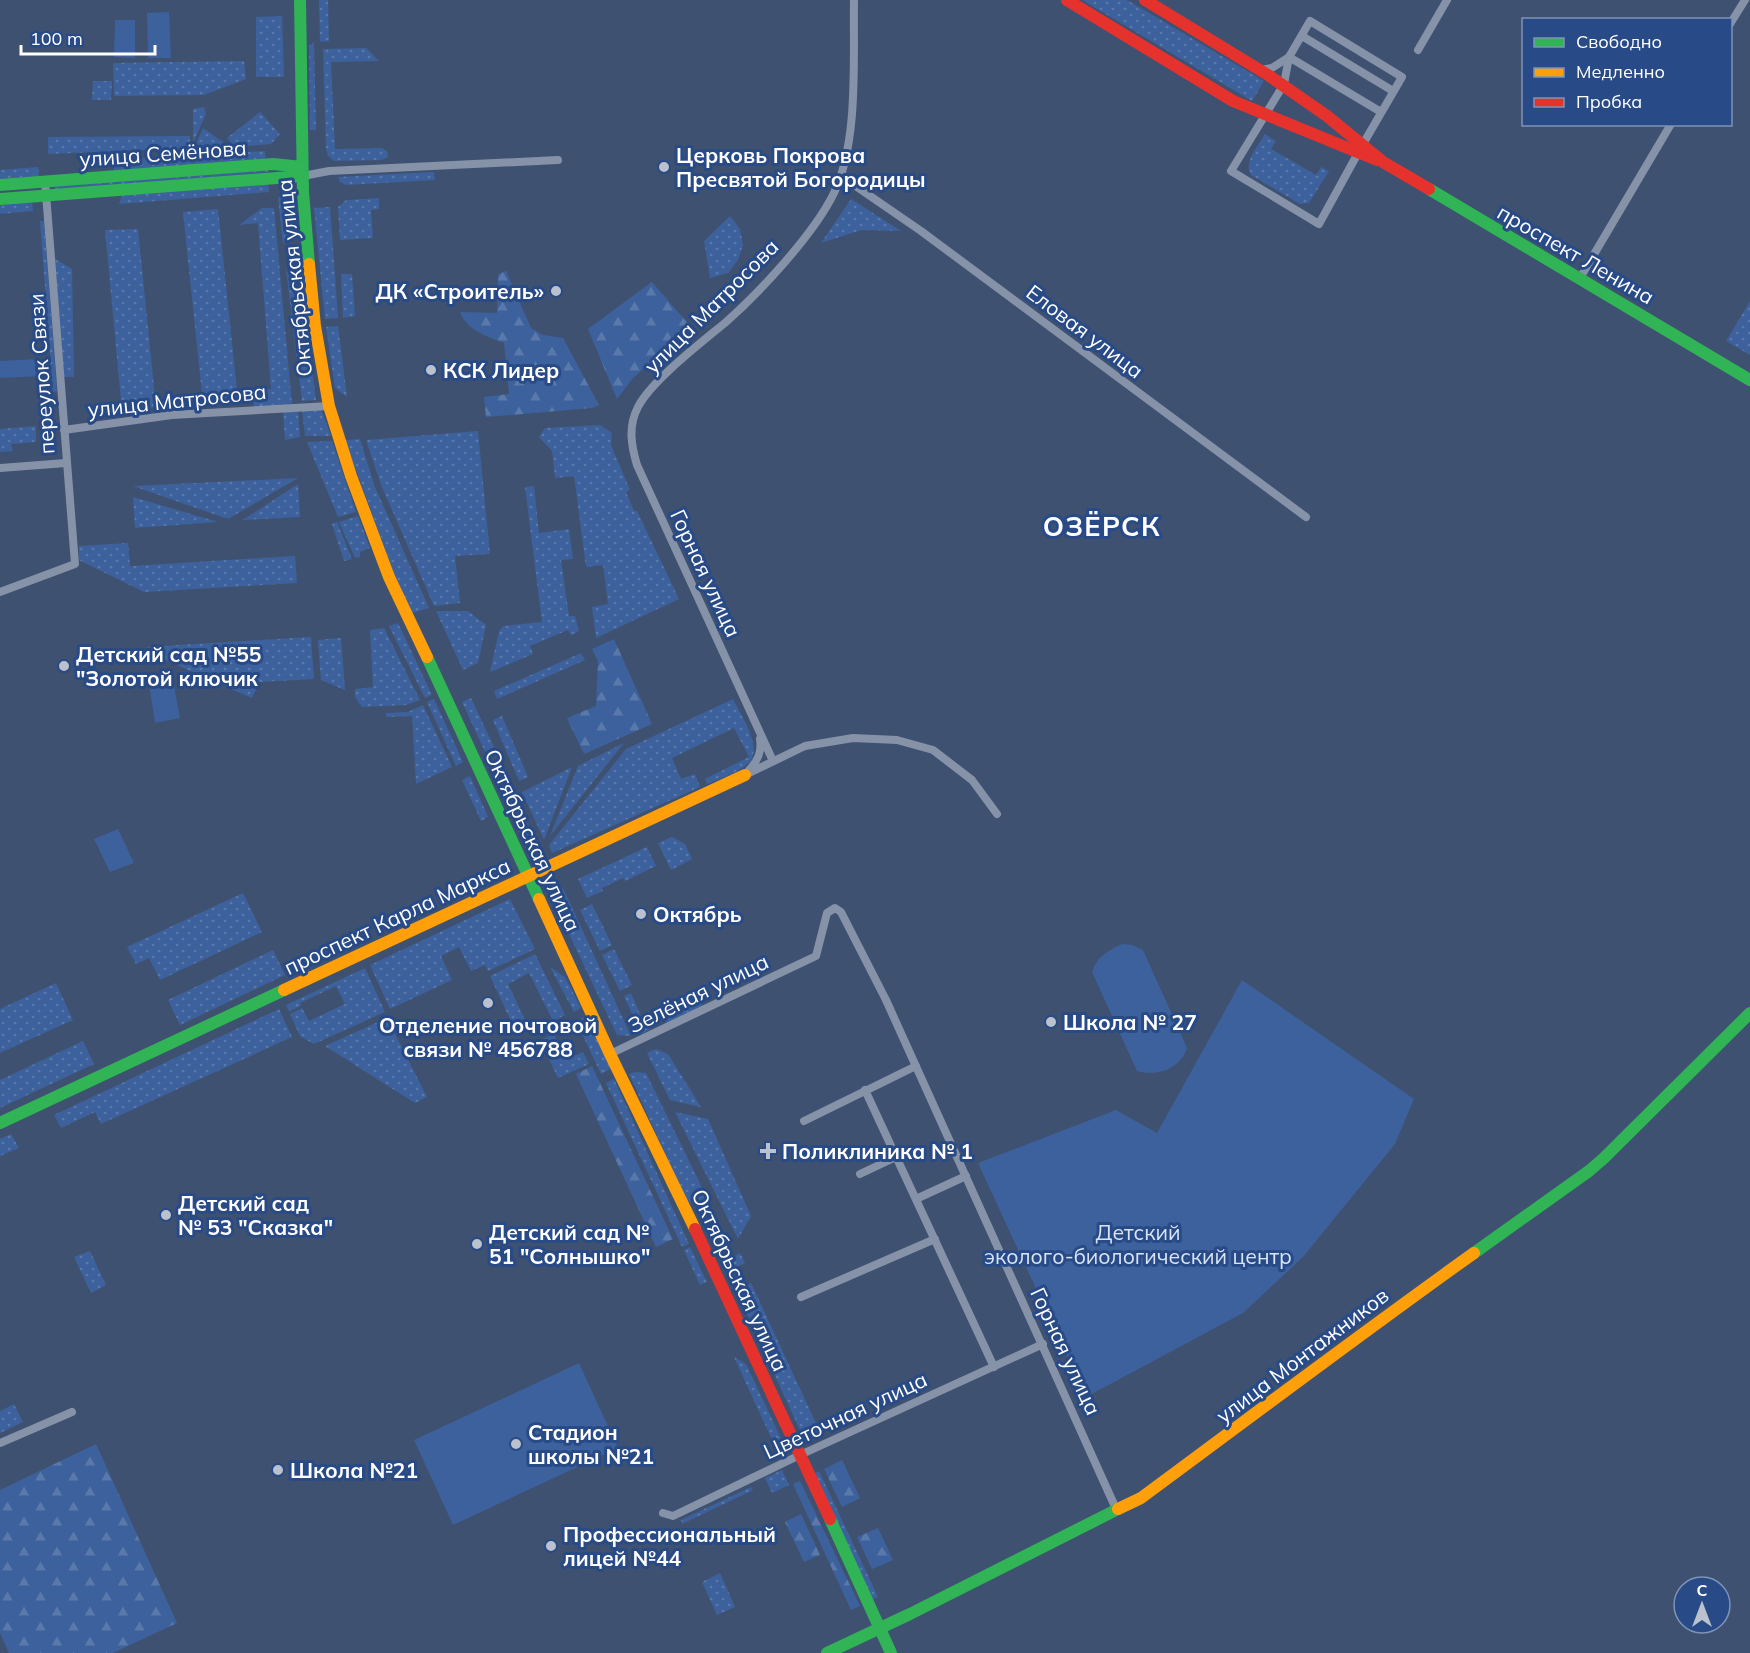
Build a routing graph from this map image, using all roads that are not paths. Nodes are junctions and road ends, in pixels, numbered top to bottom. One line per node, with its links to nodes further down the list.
1 (300, 0): 19 (street, Октябрьская улица)
2 (854, 0): 20 (street, улица Матросова)
3 (1067, 0): 15 (street, проспект Ленина)
4 (1144, 0): 11 (street, проспект Ленина)
5 (1448, 0): 9 (street)
6 (1745, 0): 7 (street)
7 (1732, 22)
8 (1302, 36): 10 (street); 13 (street); 13 (street)
9 (1418, 50)
10 (1289, 57): 11 (street); 12 (street); 14 (street)
11 (1261, 70): 12 (street, проспект Ленина)
12 (1284, 84): 15 (street); 17 (street, проспект Ленина)
13 (1394, 91): 14 (street)
14 (1381, 112): 17 (street)
15 (1265, 114): 17 (street, проспект Ленина); 17 (street)
16 (1670, 126): 25 (street)
17 (1361, 148): 25 (street, проспект Ленина)
18 (558, 160): 19 (street, улица Семёнова)
19 (302, 171): 21 (street, улица Семёнова); 23 (street, улица Семёнова); 28 (street, Октябрьская улица)
20 (841, 176): 27 (street, улица Матросова); 32 (street, Еловая улица)
21 (45, 181): 22 (street, улица Семёнова); 23 (street, переулок Связи)
22 (0, 184)
23 (46, 195): 24 (street, улица Семёнова); 29 (street, переулок Связи)
24 (0, 199)
25 (1580, 278): 26 (street, проспект Ленина)
26 (1750, 380)
27 (645, 398): 34 (street, Горная улица)
28 (329, 405): 29 (street, улица Матросова); 38 (street, Октябрьская улица)
29 (64, 430): 30 (street, переулок Связи)
30 (66, 463): 31 (street); 33 (street, переулок Связи)
31 (0, 468)
32 (1306, 517)
33 (0, 592)
34 (759, 730): 35 (street, Горная улица); 36 (street)
35 (773, 761): 36 (street, проспект Карла Маркса); 37 (street, проспект Карла Маркса)
36 (745, 775): 38 (street, проспект Карла Маркса)
37 (997, 814)
38 (528, 876): 41 (street, Октябрьская улица); 45 (street, проспект Карла Маркса)
39 (801, 963): 41 (street, Зелёная улица); 42 (street, Горная улица)
40 (1750, 1013): 57 (street, улица Монтажников)
41 (610, 1054): 56 (street, Октябрьская улица)
42 (916, 1066): 43 (street); 48 (street, Горная улица)
43 (865, 1090): 44 (street); 46 (street)
44 (804, 1121)
45 (0, 1123)
46 (896, 1157): 47 (street); 49 (street)
47 (860, 1174)
48 (966, 1176): 49 (street); 52 (street, Горная улица)
49 (916, 1199): 50 (street)
50 (935, 1239): 51 (street); 53 (street)
51 (801, 1297)
52 (1043, 1344): 53 (street, Цветочная улица); 57 (street, Горная улица)
53 (994, 1367): 56 (street, Цветочная улица)
54 (72, 1412): 55 (street)
55 (0, 1443)
56 (800, 1455): 58 (street, Цветочная улица); 59 (street, Октябрьская улица)
57 (1117, 1510): 59 (street, улица Монтажников)
58 (663, 1513)
59 (880, 1628): 60 (street, улица Монтажников); 61 (street, Октябрьская улица)
60 (827, 1653)
61 (891, 1653)

